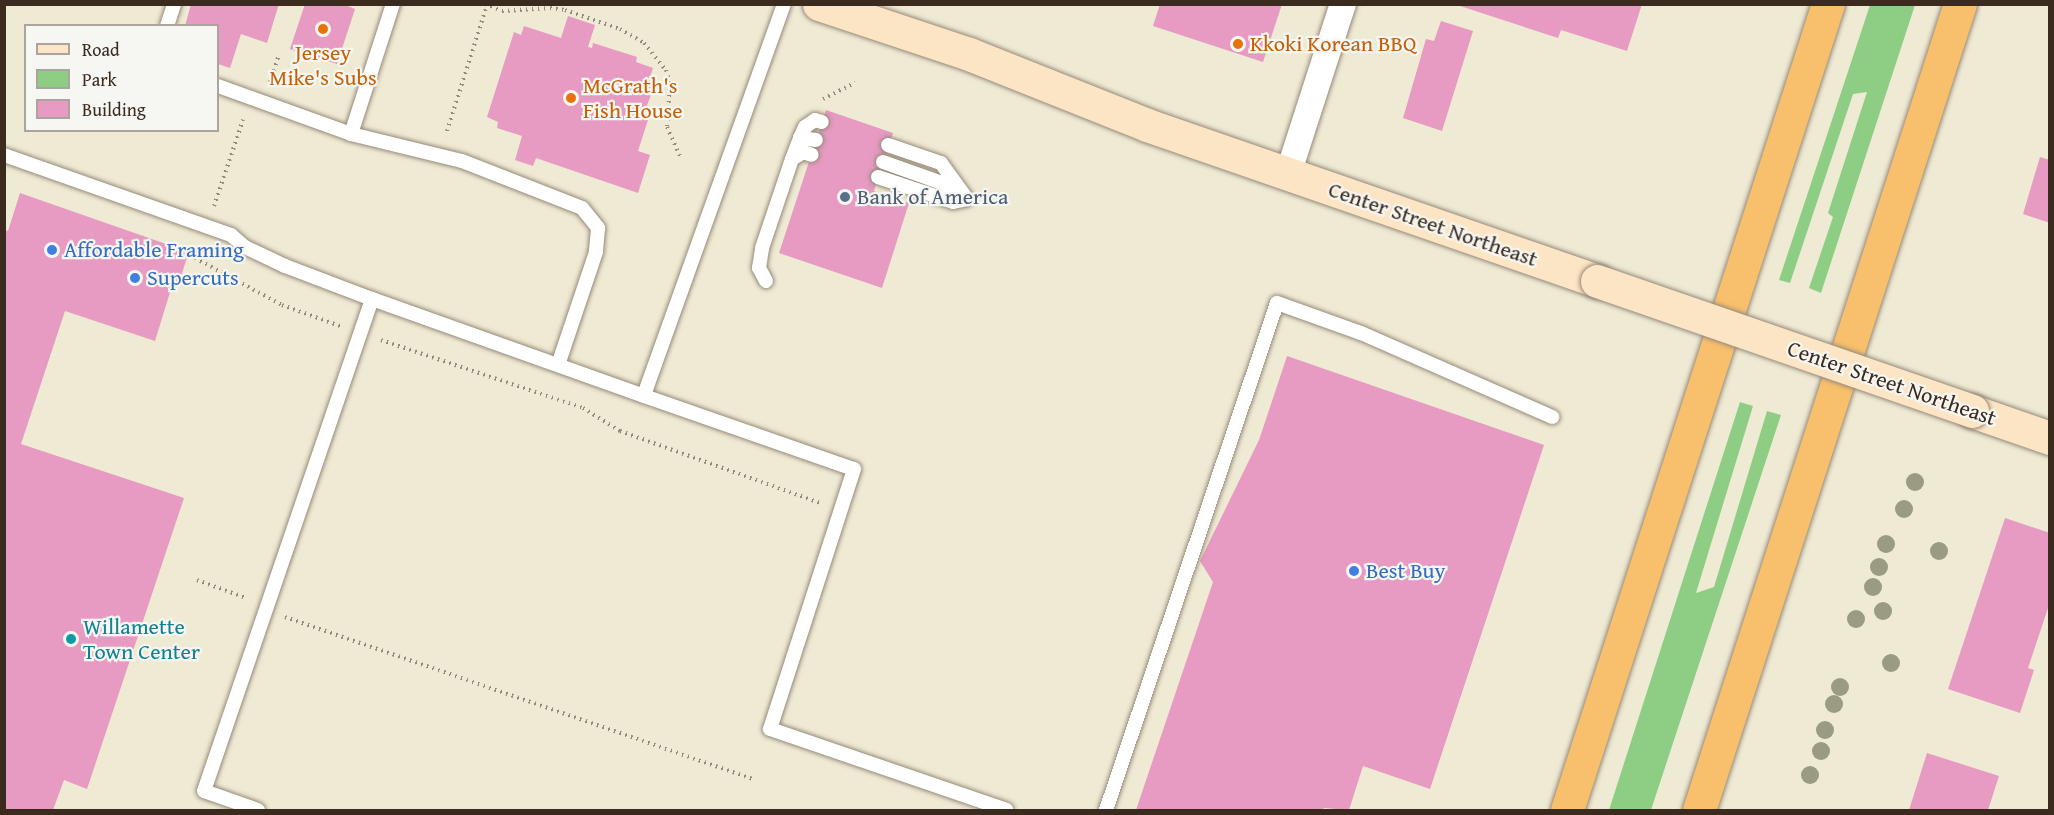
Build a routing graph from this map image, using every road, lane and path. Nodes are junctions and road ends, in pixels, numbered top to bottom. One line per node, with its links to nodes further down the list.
1 (174, 4): 9 (lane)
2 (393, 4): 12 (lane)
3 (784, 4): 28 (lane)
4 (819, 4): 22 (main road, Center Street Northeast)
5 (1342, 4): 22 (street)
6 (1828, 4): 37 (highway)
7 (1960, 4): 38 (highway)
8 (486, 5): 13 (path); 19 (path)
9 (168, 24)
10 (219, 87): 12 (lane)
11 (822, 122): 14 (lane)
12 (351, 134): 27 (lane)
13 (455, 134)
14 (800, 138): 15 (lane); 20 (lane)
15 (816, 140)
16 (888, 145): 24 (lane)
17 (4, 155): 26 (lane)
18 (812, 155): 20 (lane)
19 (681, 158)
20 (792, 159): 25 (lane)
21 (883, 162): 24 (lane)
22 (1288, 174): 30 (main road, Center Street Northeast, bridge)
23 (878, 177): 24 (lane)
24 (967, 198)
25 (766, 281)
26 (372, 299): 27 (lane); 32 (lane)
27 (558, 365): 28 (lane)
28 (644, 396): 35 (lane)
29 (1552, 417): 36 (lane)
30 (2049, 438)
31 (197, 579): 32 (path)
32 (266, 608): 33 (path); 34 (lane)
33 (752, 779)
34 (258, 810)
35 (1006, 810)
36 (1106, 810)
37 (1567, 810)
38 (1699, 810)

